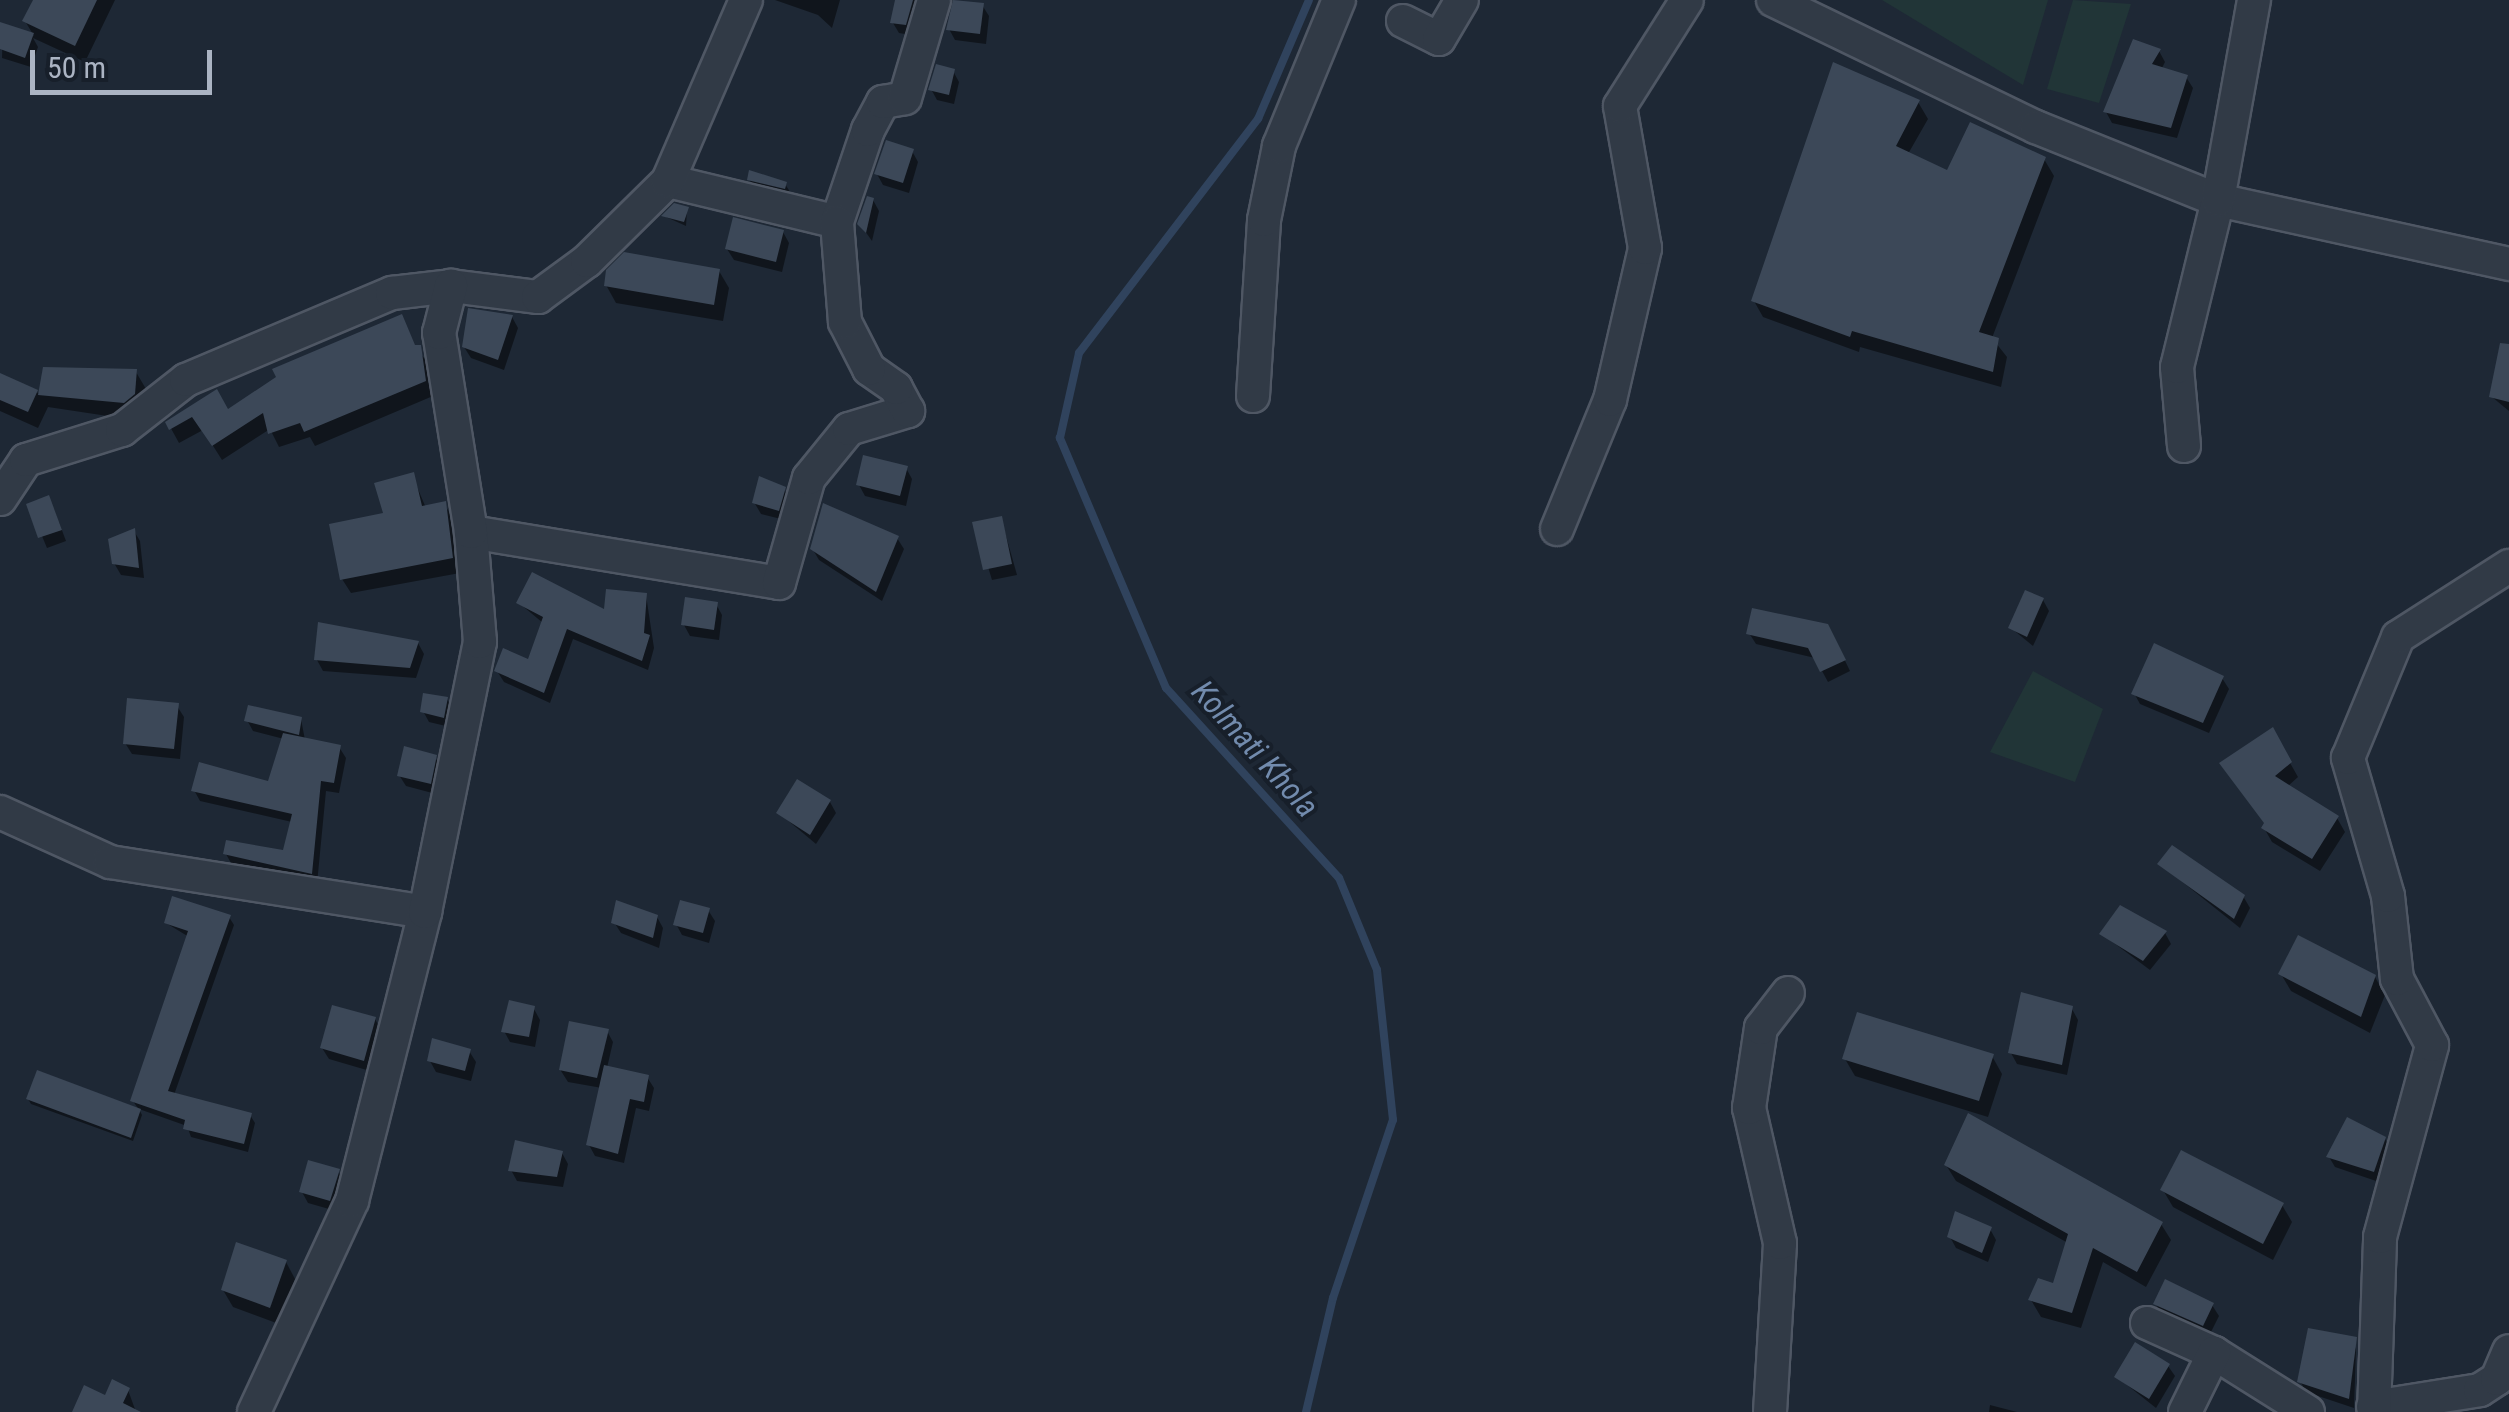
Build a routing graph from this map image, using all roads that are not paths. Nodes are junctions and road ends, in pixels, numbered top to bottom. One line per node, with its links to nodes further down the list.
1 (746, 0): 11 (street)
2 (934, 0): 13 (street)
3 (1339, 0): 16 (street)
4 (1462, 0): 9 (street)
5 (1686, 0): 19 (street)
6 (1773, 0): 10 (street)
7 (1814, 0): 10 (street)
8 (2254, 0): 12 (street)
9 (1403, 21)
10 (1843, 36): 12 (street)
11 (668, 180): 13 (street); 15 (street)
12 (2218, 200): 14 (street); 17 (street)
13 (837, 222): 20 (street)
14 (2509, 264)
15 (451, 286): 18 (street); 20 (street)
16 (1253, 396)
17 (2184, 446)
18 (0, 498)
19 (1557, 530)
20 (472, 532): 23 (street)
21 (2509, 566): 28 (street)
22 (0, 812): 23 (street)
23 (426, 912): 29 (street)
24 (1788, 993): 30 (street)
25 (2146, 1323): 27 (street)
26 (2509, 1351): 28 (street)
27 (2214, 1353): 31 (street); 32 (street)
28 (2373, 1410)
29 (254, 1412)
30 (1770, 1412)
31 (2184, 1412)
32 (2308, 1412)

